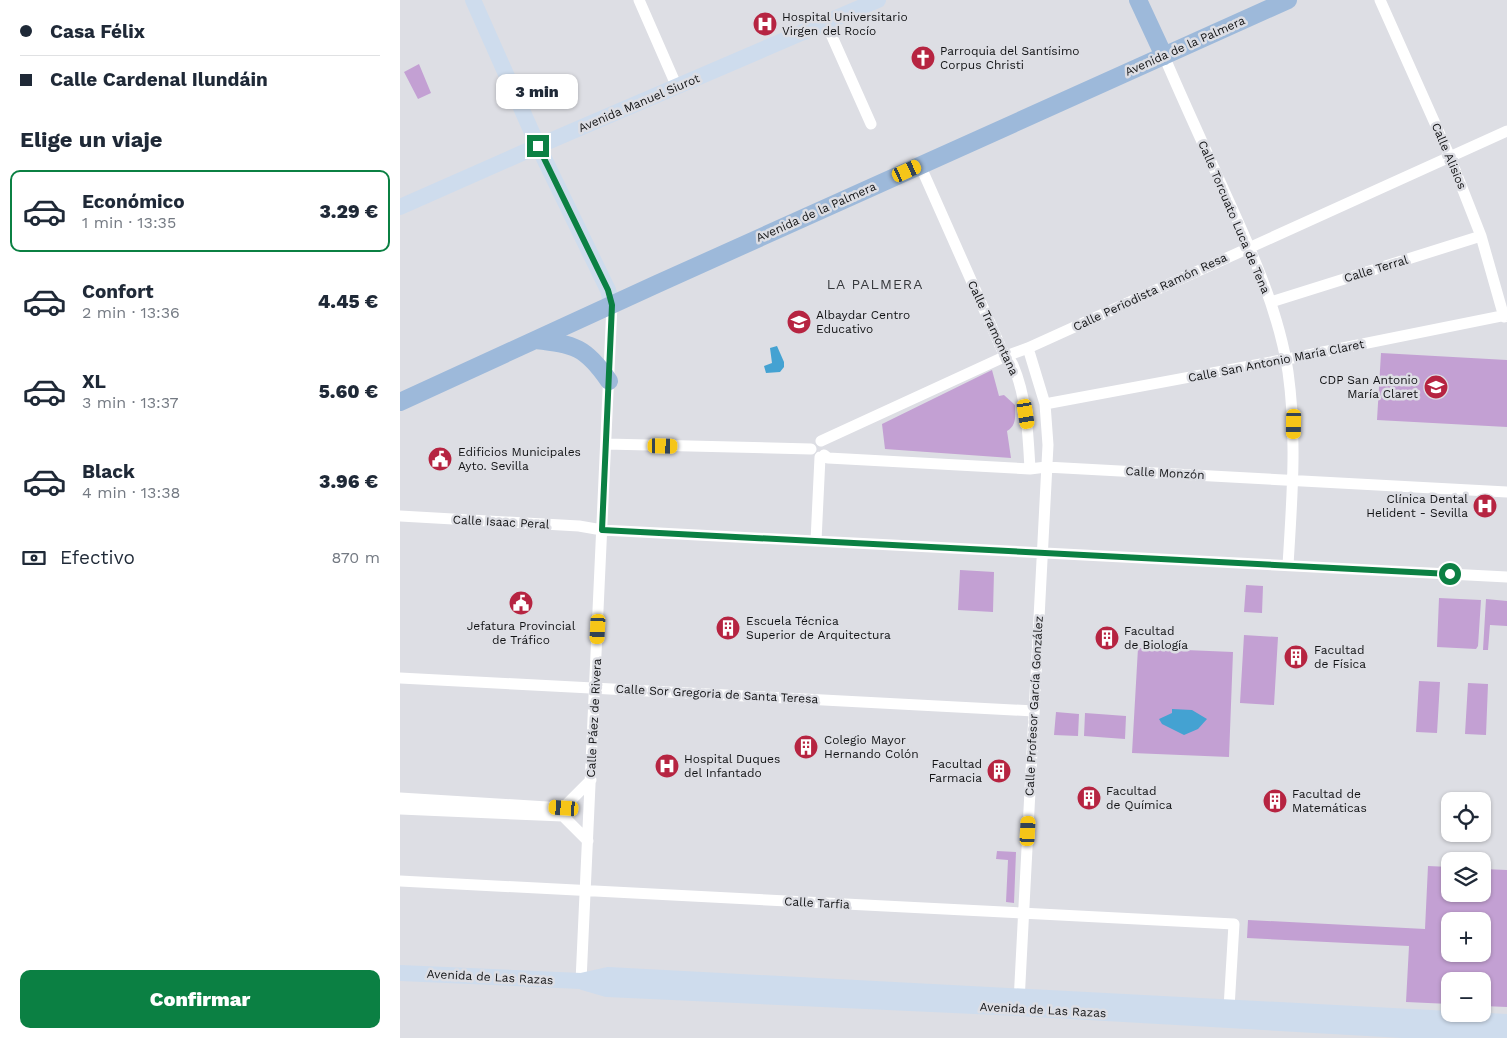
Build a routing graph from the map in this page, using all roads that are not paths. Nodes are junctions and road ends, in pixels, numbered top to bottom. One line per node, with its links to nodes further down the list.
1 (474, 0): 12 (main road)
2 (639, 0): 9 (street)
3 (878, 0): 7 (main road, Avenida Manuel Siurot)
4 (1138, 0): 8 (main road, Calle Torcuato Luca de Tena)
5 (1288, 0): 8 (main road, Avenida de la Palmera)
6 (1380, 0): 13 (street, Calle Alisios)
7 (826, 23): 9 (main road, Avenida Manuel Siurot); 10 (street)
8 (1164, 56): 14 (main road, Avenida de la Palmera); 17 (street, Calle Torcuato Luca de Tena)
9 (676, 87): 12 (main road, Avenida Manuel Siurot)
10 (871, 124)
11 (1507, 131): 13 (street, Calle Periodista Ramón Resa)
12 (538, 146): 15 (main road, Avenida Manuel Siurot); 19 (main road)
13 (1450, 157): 16 (street, Calle Alisios); 17 (street, Calle Periodista Ramón Resa)
14 (920, 165): 19 (main road, Avenida de la Palmera); 23 (street, Calle Tramontana)
15 (400, 207)
16 (1481, 236): 18 (street, Calle Terral); 20 (street, Calle Alisios)
17 (1250, 247): 18 (street, Calle Torcuato Luca de Tena); 22 (street, Calle Periodista Ramón Resa)
18 (1271, 302): 24 (street, Calle Torcuato Luca de Tena)
19 (612, 305): 21 (main road, Avenida de la Palmera); 25 (street, Calle Páez de Rivera)
20 (1505, 316): 24 (street, Calle San Antonio María Claret)
21 (534, 340): 25 (main road); 26 (main road, Avenida de la Palmera)
22 (1028, 348): 23 (street, Calle Periodista Ramón Resa); 27 (street, Calle Tramontana)
23 (1006, 356): 28 (street, Calle Periodista Ramón Resa); 33 (street, Calle Tramontana)
24 (1285, 360): 27 (street, Calle San Antonio María Claret); 34 (street, Calle Torcuato Luca de Tena)
25 (609, 381): 29 (street, Calle Páez de Rivera)
26 (400, 402)
27 (1045, 404): 32 (street, Calle Tramontana)
28 (821, 442): 30 (street); 31 (street)
29 (606, 444): 30 (street); 37 (street, Calle Páez de Rivera)
30 (811, 449): 31 (street)
31 (822, 456): 33 (street, Calle Monzón); 38 (street)
32 (1046, 468): 33 (street, Calle Monzón); 34 (street, Calle Monzón); 39 (street, Calle Tramontana)
33 (1030, 469)
34 (1293, 480): 35 (street, Calle Monzón); 40 (street, Calle Torcuato Luca de Tena)
35 (1507, 492)
36 (400, 516): 37 (street, Calle Isaac Peral)
37 (602, 530): 38 (street, Calle Isaac Peral); 43 (street, Calle Páez de Rivera)
38 (816, 541): 39 (street, Calle Isaac Peral)
39 (1042, 552): 40 (street, Calle Isaac Peral); 44 (street, Calle Profesor García González)
40 (1288, 565): 41 (street, Calle Isaac Peral)
41 (1507, 577)
42 (400, 678): 43 (street, Calle Sor Gregoria de Santa Teresa)
43 (595, 688): 44 (street, Calle Sor Gregoria de Santa Teresa); 45 (street, Calle Páez de Rivera)
44 (1034, 711): 51 (street, Calle Profesor García González)
45 (591, 780): 46 (street); 48 (street, Calle Páez de Rivera)
46 (400, 798)
47 (400, 809): 48 (street)
48 (588, 841): 50 (street, Calle Páez de Rivera)
49 (400, 881): 50 (street, Calle Tarfia)
50 (585, 890): 51 (street, Calle Tarfia); 53 (street, Calle Páez de Rivera)
51 (1023, 914): 54 (street, Calle Profesor García González); 55 (street, Calle Tarfia)
52 (400, 973): 53 (main road, Avenida de Las Razas)
53 (581, 981): 54 (main road, Avenida de Las Razas)
54 (1019, 1003): 55 (main road, Avenida de Las Razas); 57 (main road, Avenida de Las Razas)
55 (1229, 1008): 56 (main road, Avenida de Las Razas)
56 (1507, 1022)
57 (1507, 1036)

